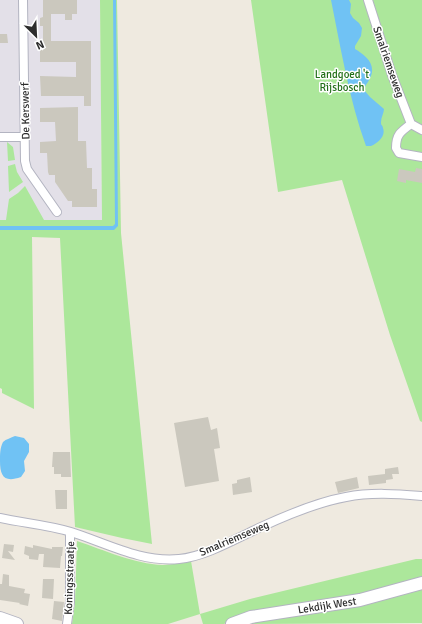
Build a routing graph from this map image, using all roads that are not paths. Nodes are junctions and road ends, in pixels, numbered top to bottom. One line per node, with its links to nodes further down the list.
1 (23, 0): 6 (street, De Kerswerf)
2 (368, 0): 3 (street, Smalriemseweg)
3 (411, 124): 4 (street); 7 (street)
4 (422, 130)
5 (0, 137): 6 (street)
6 (25, 137): 8 (street, De Kerswerf)
7 (422, 157)
8 (57, 212)
9 (422, 496): 11 (street, Smalriemseweg)
10 (0, 518): 11 (street, Smalriemseweg)
11 (70, 532): 15 (street, Koningsstraatje)
12 (422, 582): 16 (street, Lekdijk West)
13 (0, 618): 14 (street)
14 (17, 624)
15 (67, 624)
16 (232, 624)

